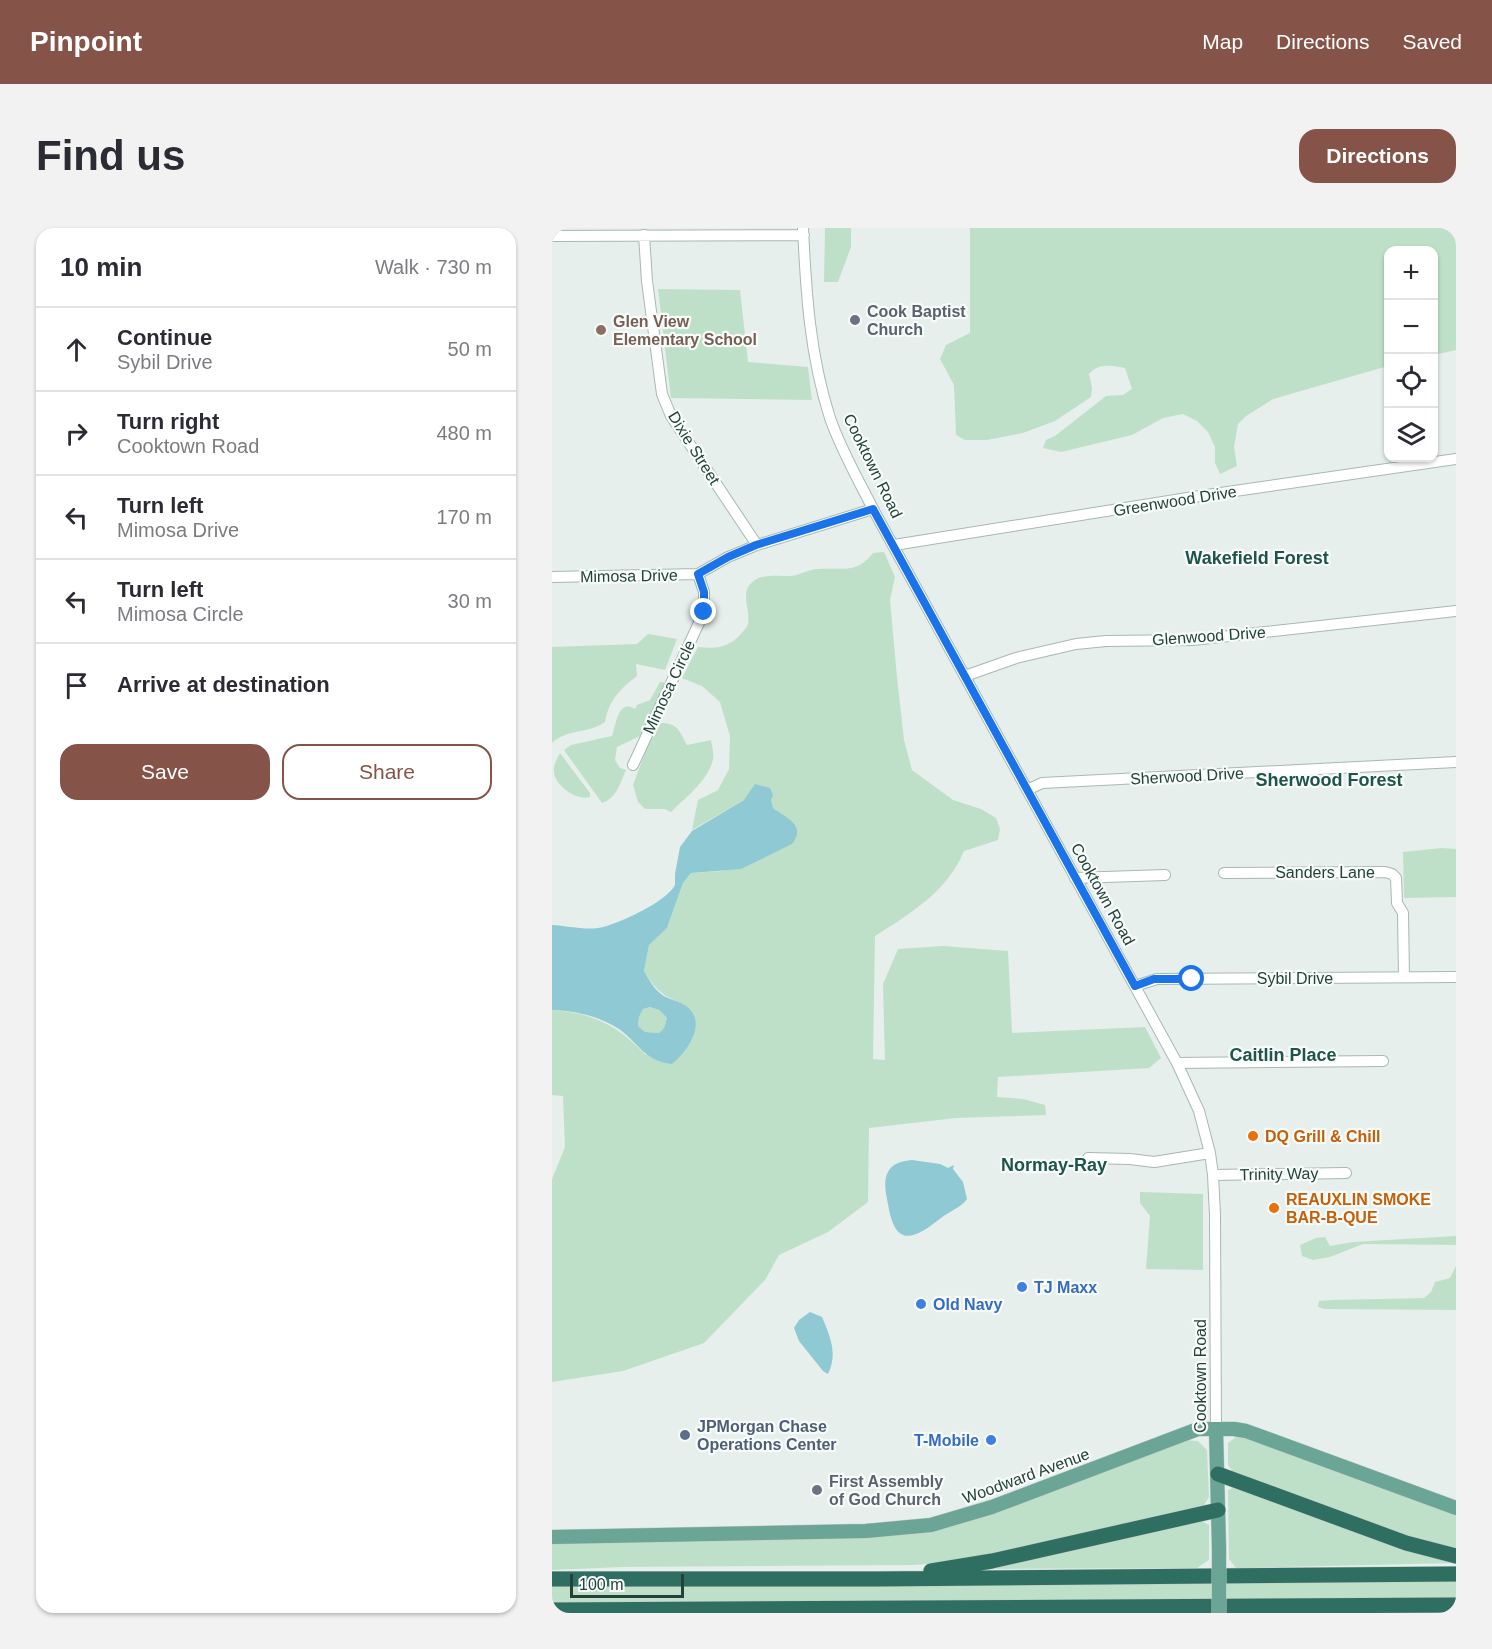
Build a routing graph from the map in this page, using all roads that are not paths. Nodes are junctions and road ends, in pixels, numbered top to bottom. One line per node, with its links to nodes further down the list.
1 (804, 231): 2 (street); 7 (street, Cooktown Road)
2 (644, 235): 3 (street); 8 (street, Dixie Street)
3 (552, 236)
4 (1456, 459): 5 (street, Greenwood Drive)
5 (1438, 460)
6 (1407, 462): 9 (street, Greenwood Drive)
7 (873, 509): 8 (street, Mimosa Drive); 9 (street, Cooktown Road)
8 (756, 545): 10 (street, Mimosa Drive)
9 (894, 545): 13 (street, Cooktown Road)
10 (698, 574): 11 (street, Mimosa Drive); 15 (street, Mimosa Circle)
11 (552, 577)
12 (1456, 611): 13 (street, Glenwood Drive)
13 (965, 676): 16 (street, Cooktown Road)
14 (1456, 762): 16 (street, Sherwood Drive)
15 (633, 765)
16 (1027, 790): 19 (street, Cooktown Road)
17 (1224, 873): 21 (street, Sanders Lane)
18 (1165, 874): 19 (street)
19 (1075, 878): 22 (street, Cooktown Road)
20 (1456, 976): 21 (street, Sybil Drive)
21 (1404, 977): 22 (street, Sybil Drive)
22 (1135, 986): 24 (street, Cooktown Road)
23 (1383, 1061): 24 (street)
24 (1177, 1063): 25 (street, Cooktown Road)
25 (1210, 1154): 26 (street); 28 (street, Cooktown Road)
26 (1088, 1158)
27 (1346, 1173): 28 (street, Trinity Way)
28 (1213, 1175): 29 (street, Cooktown Road)
29 (1216, 1429): 30 (main road, Cooktown Road); 31 (main road, Woodward Avenue); 33 (main road, Woodward Avenue)
30 (1218, 1474): 32 (main road, Cooktown Road); 34 (highway)
31 (1456, 1508)
32 (1218, 1510): 37 (highway); 42 (main road, Cooktown Road, bridge)
33 (552, 1537)
34 (1456, 1556)
35 (1456, 1574): 37 (highway)
36 (552, 1579): 37 (highway)
37 (877, 1579)
38 (1456, 1605): 39 (highway)
39 (813, 1608): 40 (highway); 41 (highway)
40 (552, 1610)
41 (846, 1613)
42 (1219, 1613)

